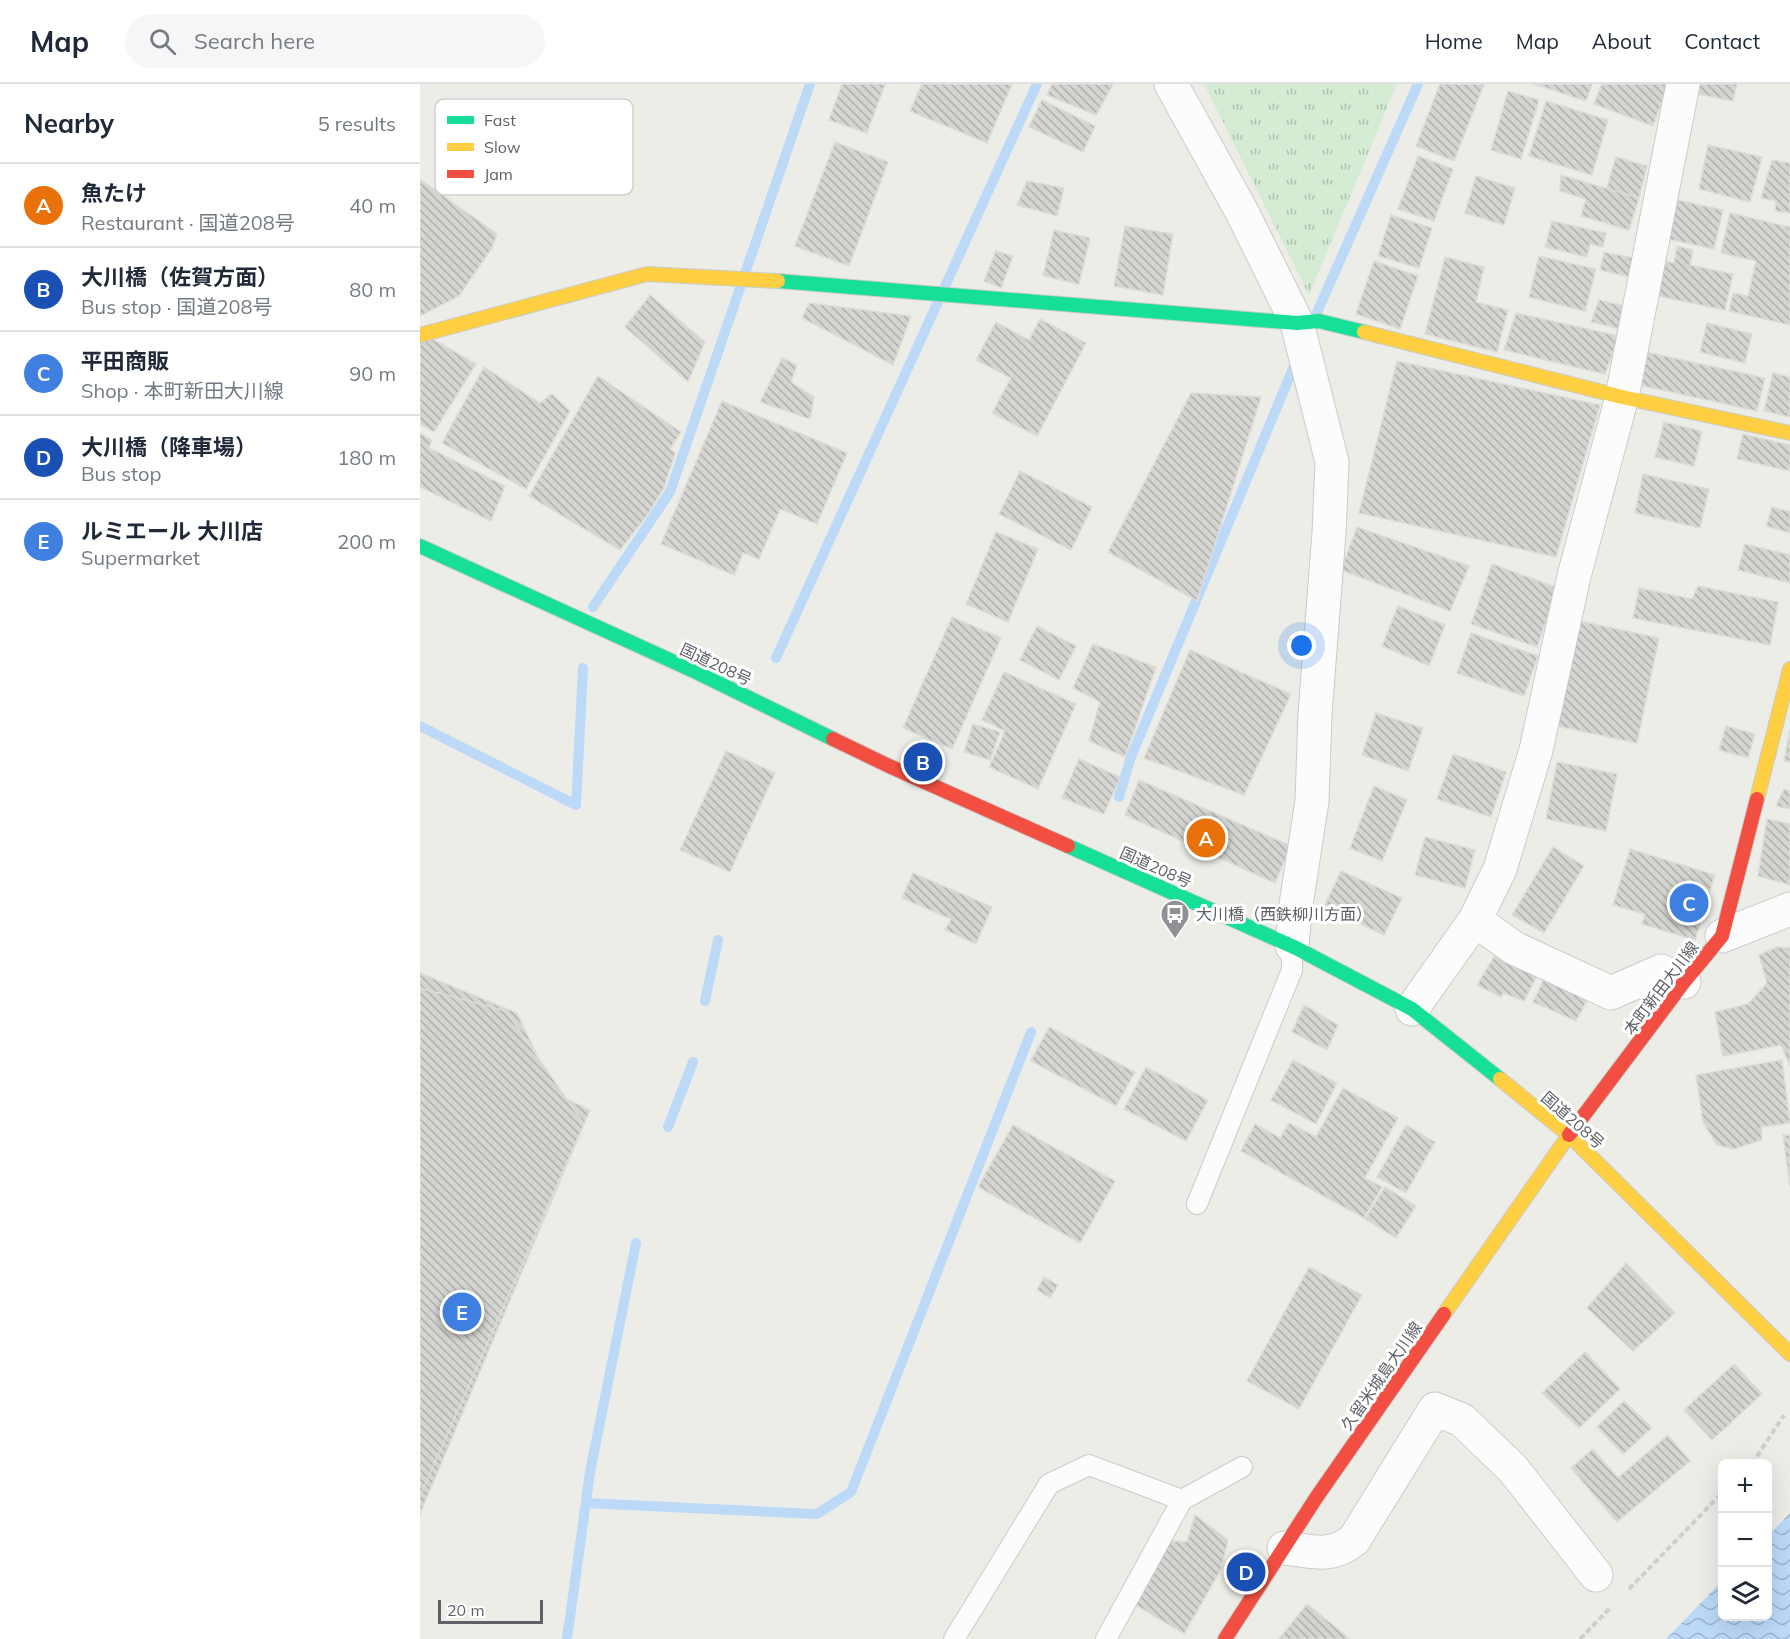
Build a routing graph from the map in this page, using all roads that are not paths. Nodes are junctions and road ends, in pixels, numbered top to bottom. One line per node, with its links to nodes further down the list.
1 (1170, 84): 3 (street)
2 (1683, 84): 5 (street)
3 (1297, 323): 4 (main road); 5 (main road); 12 (street)
4 (420, 335)
5 (1622, 397): 6 (main road); 10 (street)
6 (1790, 433)
7 (420, 546): 12 (main road, 国道208号)
8 (1790, 669): 11 (main road, 本町新田大川線)
9 (1790, 909): 11 (street)
10 (1475, 920): 13 (street); 14 (street)
11 (1722, 936): 13 (main road, 本町新田大川線)
12 (1293, 946): 14 (main road, 国道208号); 16 (lane)
13 (1684, 982): 15 (main road, 本町新田大川線)
14 (1412, 1009): 15 (main road, 国道208号)
15 (1569, 1136): 17 (main road, 国道208号); 20 (main road, 久留米城島大川線)
16 (1197, 1204)
17 (1790, 1354)
18 (1242, 1467): 19 (lane)
19 (1182, 1500): 22 (lane); 23 (lane)
20 (1284, 1548): 21 (street); 24 (main road, 久留米城島大川線)
21 (1596, 1575)
22 (954, 1639)
23 (1106, 1639)
24 (1225, 1639)

